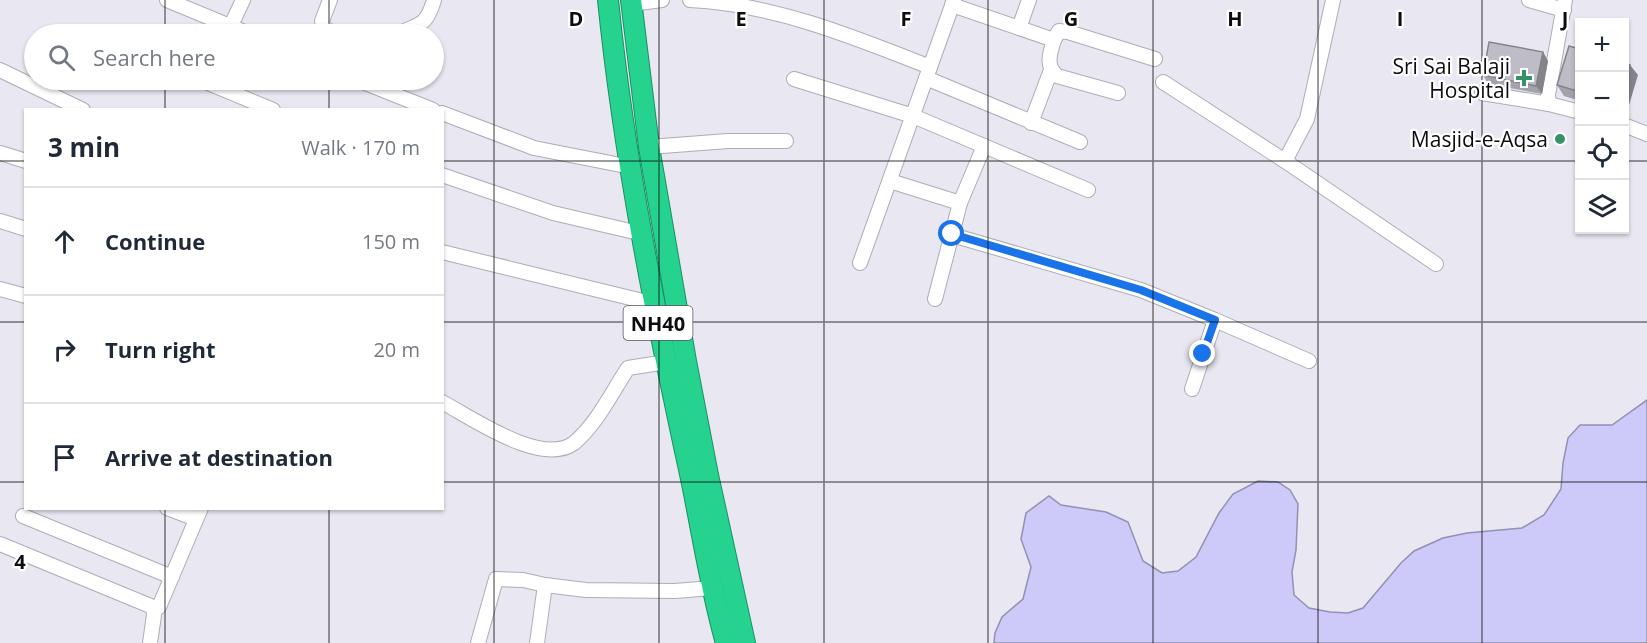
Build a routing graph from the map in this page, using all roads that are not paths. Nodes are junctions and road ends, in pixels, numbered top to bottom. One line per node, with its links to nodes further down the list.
1 (167, 0): 14 (street)
2 (243, 0): 15 (street)
3 (330, 0): 16 (street)
4 (434, 0): 17 (street)
5 (608, 0): 49 (highway, NH40)
6 (662, 0): 11 (street)
7 (690, 0): 23 (street)
8 (1029, 0): 18 (street)
9 (1333, 0): 48 (street)
10 (1529, 0): 13 (street)
11 (631, 2): 45 (highway, NH40)
12 (953, 3): 18 (street); 23 (street)
13 (1564, 5): 32 (street)
14 (215, 24)
15 (232, 24)
16 (323, 24)
17 (421, 24)
18 (1019, 28): 19 (street)
19 (1054, 40): 20 (street); 22 (street)
20 (1155, 58)
21 (0, 70): 25 (street)
22 (1051, 70): 30 (street); 39 (street)
23 (928, 73): 38 (street); 39 (street)
24 (794, 79): 38 (street)
25 (24, 82)
26 (1163, 82): 48 (street)
27 (41, 90): 33 (street)
28 (227, 90): 34 (street)
29 (385, 90): 35 (street)
30 (1118, 93)
31 (1482, 93): 32 (street)
32 (1549, 104): 36 (street)
33 (78, 108)
34 (268, 108)
35 (428, 108)
36 (1575, 111)
37 (444, 114): 49 (street)
38 (913, 116): 44 (street); 51 (street)
39 (1031, 123): 43 (street)
40 (1629, 127): 41 (street)
41 (1647, 134)
42 (786, 141): 45 (street)
43 (1080, 142)
44 (984, 146): 52 (street); 53 (street)
45 (649, 147): 82 (highway, NH40)
46 (0, 153): 47 (street)
47 (24, 159)
48 (1285, 162): 60 (street)
49 (631, 167): 56 (highway, NH40)
50 (444, 176): 56 (street)
51 (890, 181): 53 (street); 59 (street)
52 (1088, 190)
53 (960, 203): 57 (street)
54 (0, 221): 55 (street)
55 (24, 228)
56 (643, 234): 64 (highway, NH40)
57 (952, 234): 63 (street); 65 (street)
58 (444, 252): 64 (street)
59 (860, 263)
60 (1436, 264)
61 (0, 289): 62 (street)
62 (24, 295)
63 (935, 299)
64 (655, 304): 66 (highway, NH40)
65 (1215, 320): 67 (street); 68 (street)
66 (666, 362): 69 (street); 76 (highway, NH40)
67 (1309, 362)
68 (1192, 389)
69 (444, 403)
70 (177, 510): 71 (street)
71 (198, 514): 74 (street)
72 (22, 516): 74 (street)
73 (0, 544): 77 (street)
74 (172, 577): 77 (street)
75 (545, 585): 76 (street); 78 (street); 80 (street)
76 (712, 588): 81 (highway, NH40)
77 (153, 607): 79 (street)
78 (481, 642)
79 (150, 643)
80 (537, 643)
81 (726, 643)
82 (745, 643)

